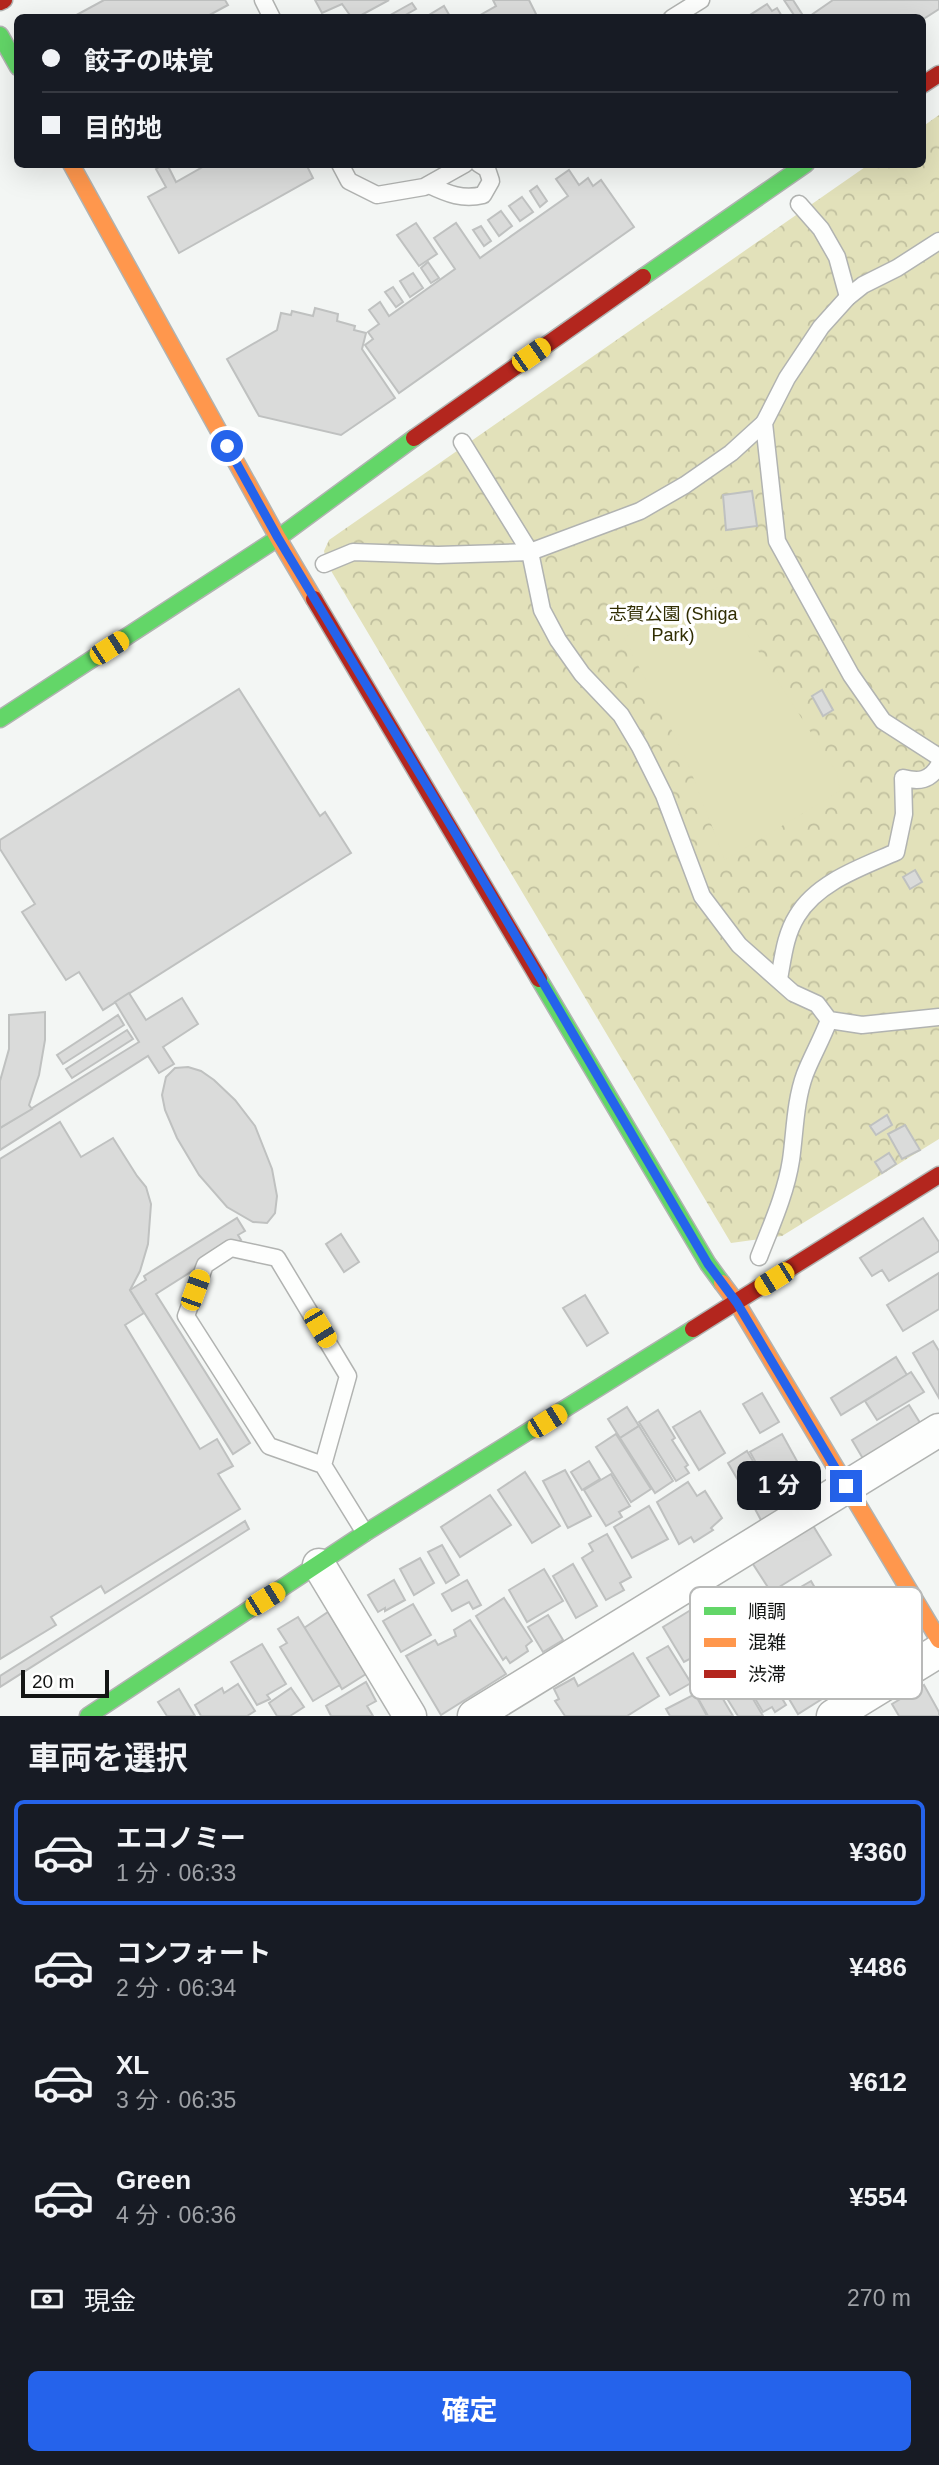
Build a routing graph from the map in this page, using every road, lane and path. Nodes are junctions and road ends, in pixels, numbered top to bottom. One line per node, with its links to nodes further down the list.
1 (701, 0): 2 (lane)
2 (678, 14)
3 (0, 35): 4 (street)
4 (14, 60)
5 (73, 168): 16 (street)
6 (342, 168): 10 (lane)
7 (458, 168): 10 (lane)
8 (485, 168): 10 (lane)
9 (800, 168): 16 (street)
10 (429, 185)
11 (799, 204): 13 (lane)
12 (939, 241): 13 (lane)
13 (848, 297): 14 (lane)
14 (764, 423): 17 (lane); 20 (lane)
15 (462, 442): 17 (lane)
16 (278, 538): 19 (street); 27 (street)
17 (530, 552): 18 (lane); 22 (lane)
18 (324, 564)
19 (0, 719)
20 (939, 757)
21 (939, 765): 22 (lane)
22 (779, 979): 24 (lane)
23 (939, 1017): 24 (lane)
24 (829, 1020): 26 (lane)
25 (939, 1175): 27 (street)
26 (759, 1257)
27 (737, 1303): 30 (street); 31 (street)
28 (939, 1430): 30 (street)
29 (323, 1465): 29 (lane); 31 (lane)
30 (846, 1486): 33 (street); 41 (street)
31 (365, 1534): 32 (street)
32 (319, 1565): 39 (street); 40 (street)
33 (907, 1587)
34 (922, 1612): 35 (street)
35 (939, 1640)
36 (939, 1651): 37 (street)
37 (922, 1661)
38 (860, 1699): 42 (street)
39 (88, 1716)
40 (410, 1716)
41 (474, 1716)
42 (832, 1716)

